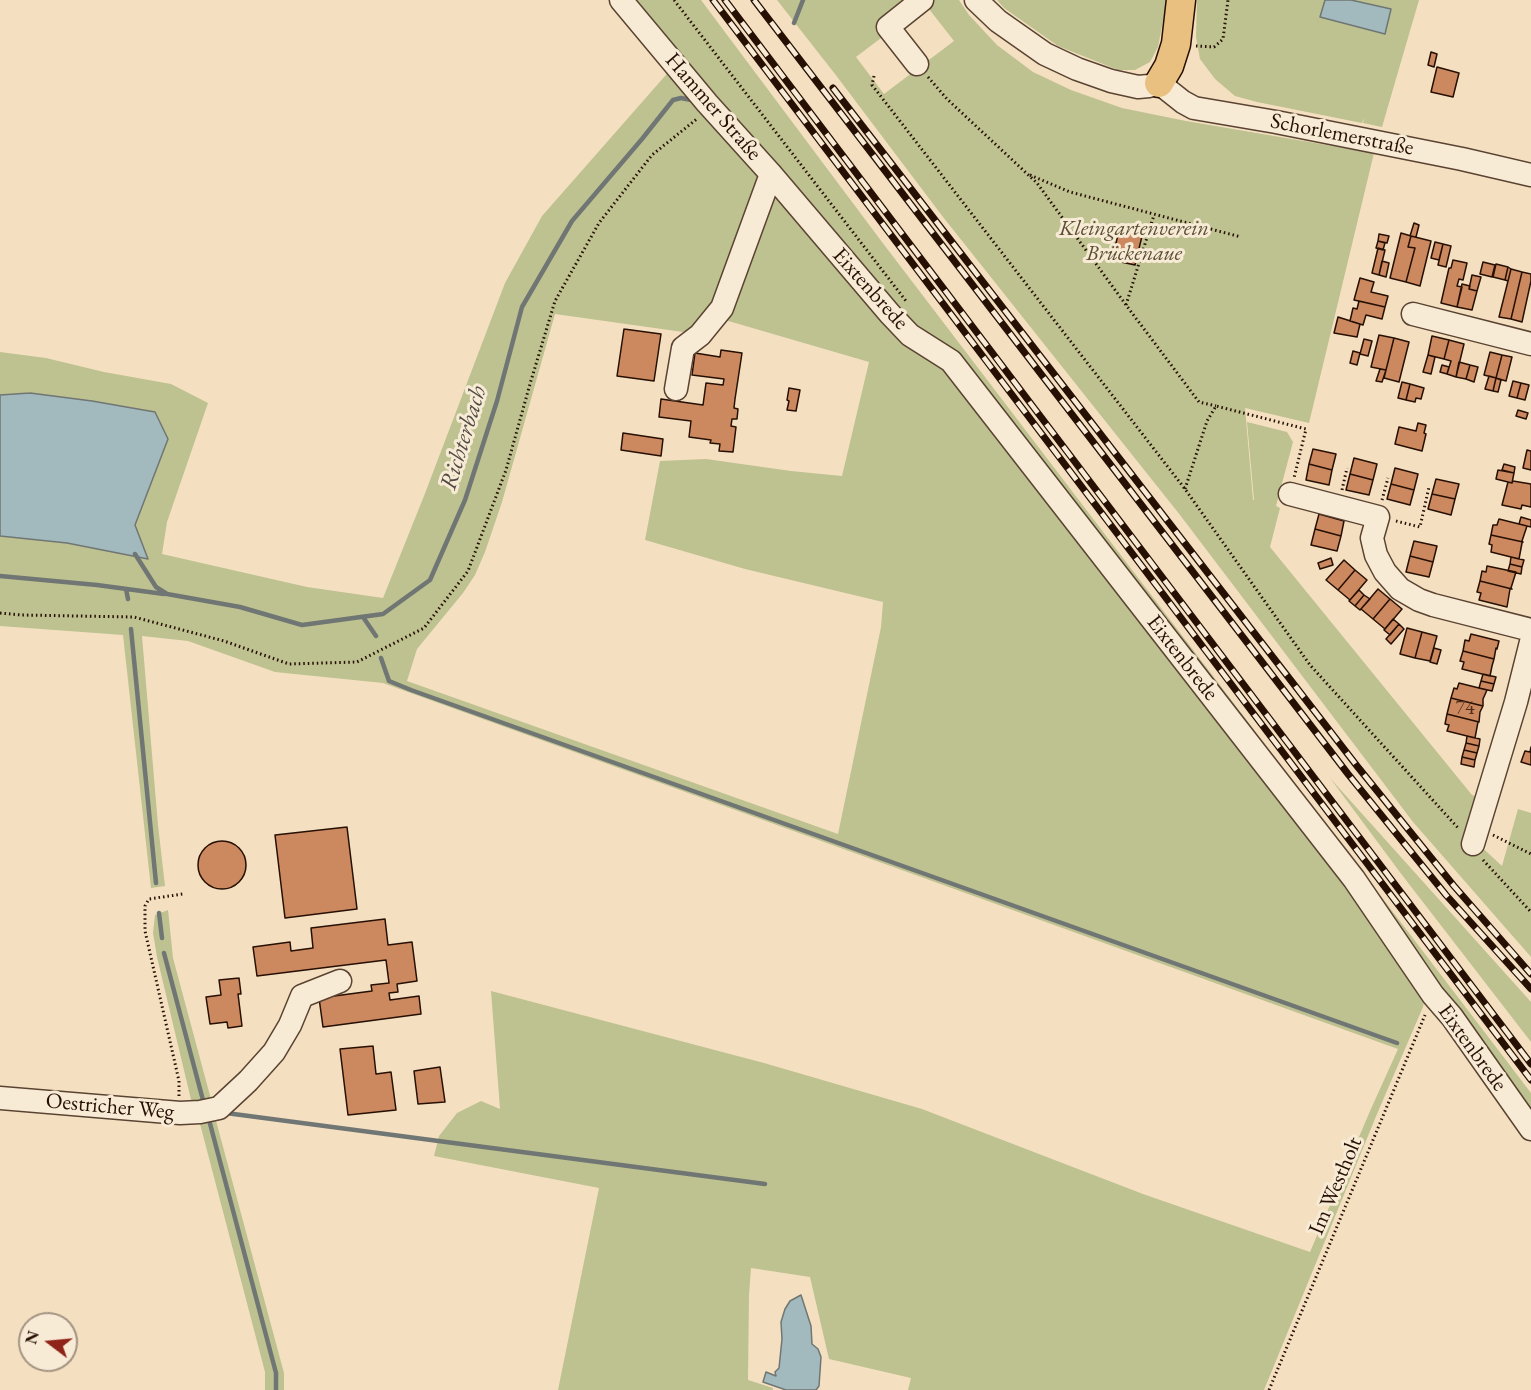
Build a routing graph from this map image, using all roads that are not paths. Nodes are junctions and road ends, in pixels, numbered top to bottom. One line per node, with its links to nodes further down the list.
1 (621, 0): 7 (street, Hammer Straße)
2 (922, 0): 5 (street)
3 (976, 0): 6 (street)
4 (1181, 0): 6 (main road)
5 (917, 64)
6 (1159, 83): 8 (street, Schorlemerstraße)
7 (771, 174): 9 (street, Hammer Straße); 12 (street)
8 (1531, 175)
9 (804, 214): 20 (street, Eixtenbrede)
10 (1413, 314): 11 (street)
11 (1531, 344)
12 (676, 389)
13 (1290, 494): 14 (street)
14 (1531, 630)
15 (1531, 642): 16 (street)
16 (1524, 704): 17 (street)
17 (1476, 836)
18 (340, 981): 19 (street, Oestricher Weg)
19 (0, 1098)
20 (1531, 1129)

